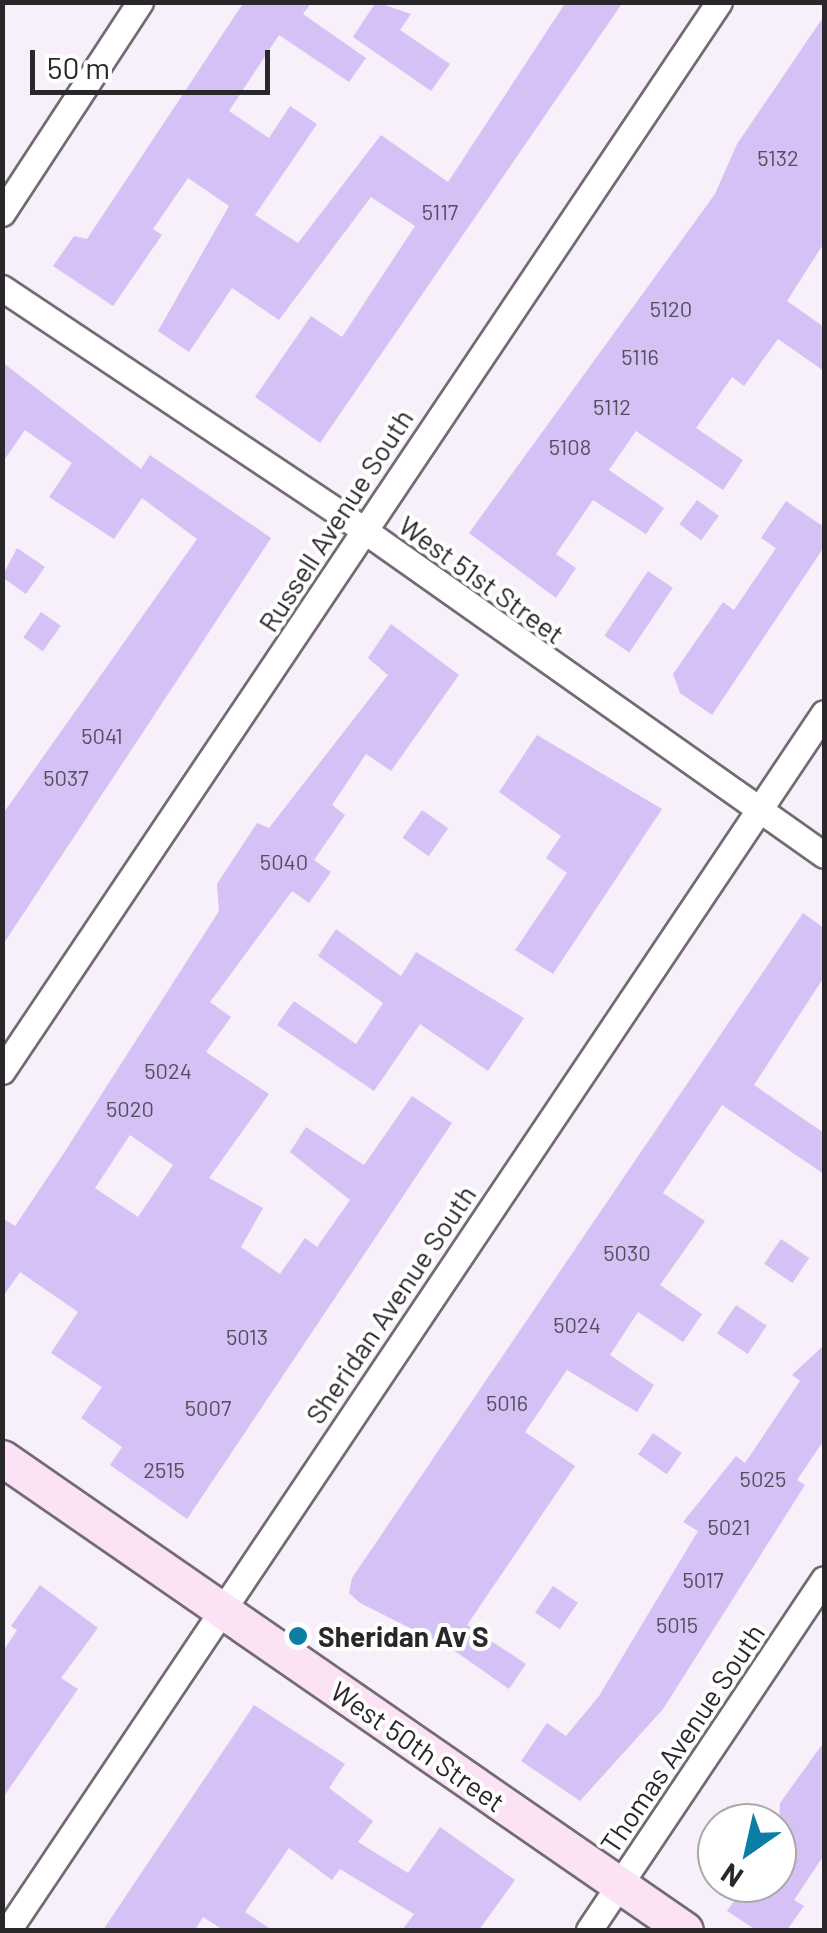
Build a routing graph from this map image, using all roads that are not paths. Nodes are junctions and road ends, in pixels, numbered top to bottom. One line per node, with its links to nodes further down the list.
1 (140, 2): 3 (street)
2 (718, 2): 5 (street, Russell Avenue South)
3 (2, 212)
4 (2, 288): 5 (street, West 51st Street)
5 (364, 530): 7 (street, West 51st Street); 9 (street, Russell Avenue South)
6 (824, 712): 7 (street, Sheridan Avenue South)
7 (761, 808): 8 (street, West 51st Street); 12 (street, Sheridan Avenue South)
8 (824, 855)
9 (2, 1072)
10 (2, 1458): 12 (main road, West 50th Street)
11 (824, 1579): 13 (street, Thomas Avenue South)
12 (220, 1608): 13 (main road, West 50th Street); 14 (street, Sheridan Avenue South)
13 (620, 1885): 15 (street, Thomas Avenue South); 16 (main road, West 50th Street)
14 (8, 1930)
15 (590, 1930)
16 (686, 1930)

